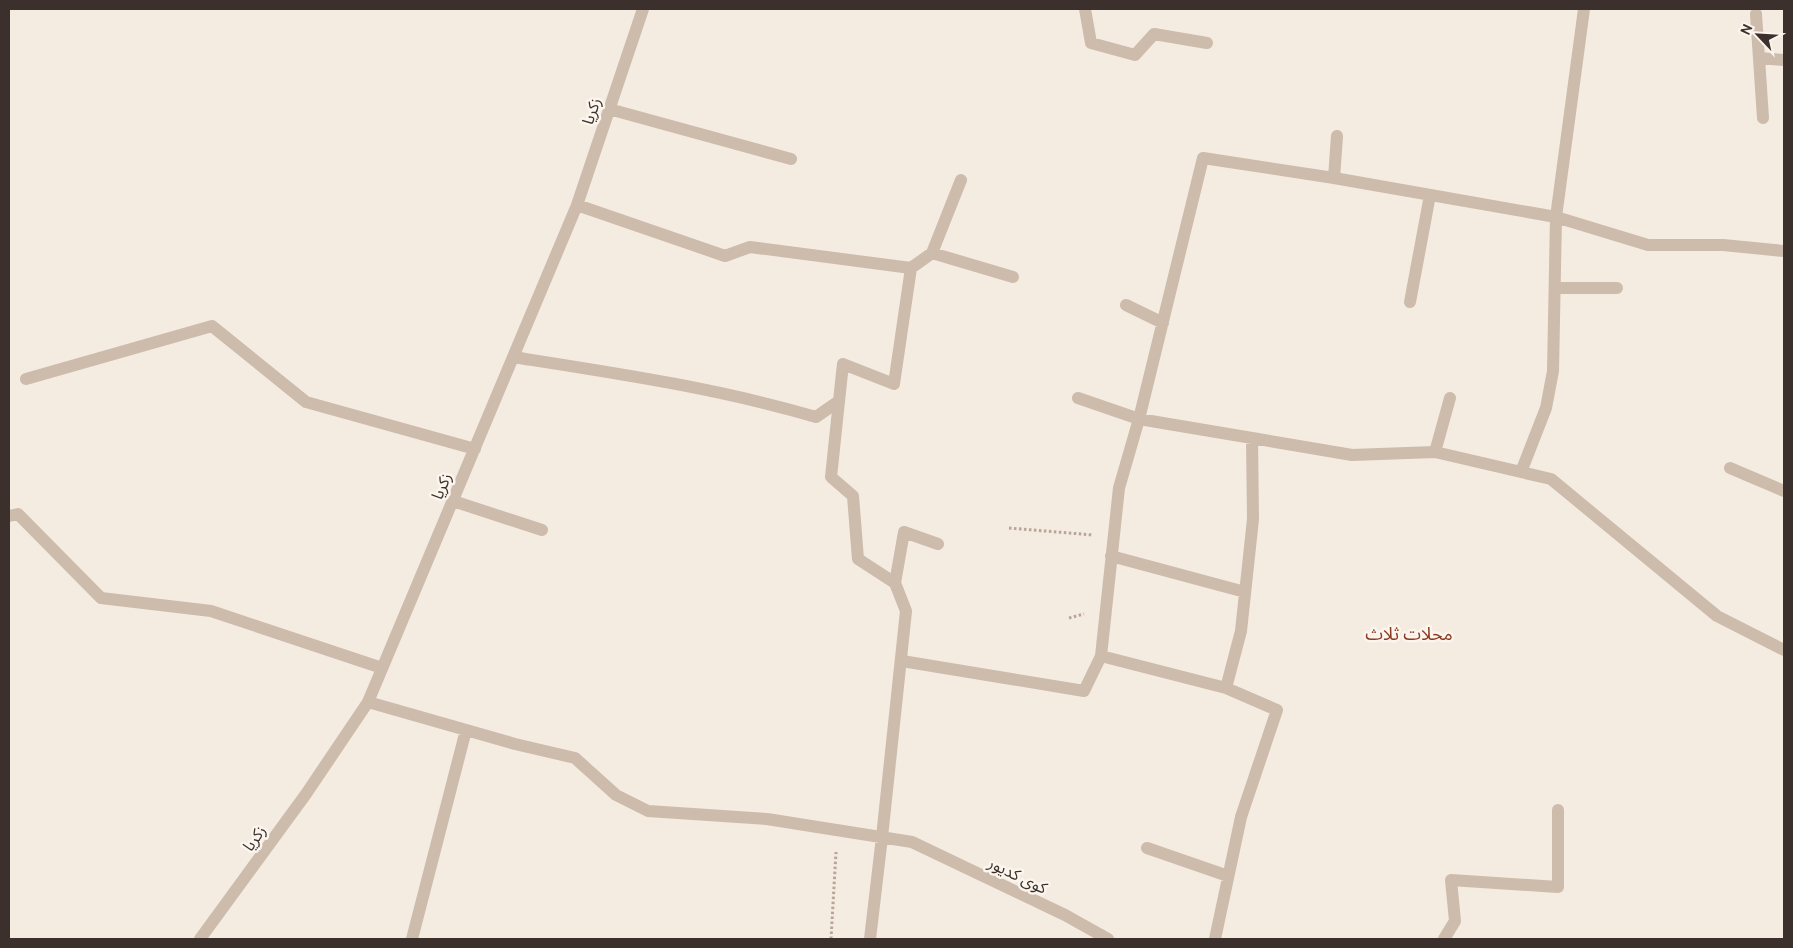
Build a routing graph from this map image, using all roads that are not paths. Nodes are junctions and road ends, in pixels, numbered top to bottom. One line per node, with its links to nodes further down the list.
1 (643, 9): 9 (street, زکریا)
2 (1086, 9): 6 (street)
3 (1580, 9): 4 (street)
4 (1584, 9): 17 (street)
5 (1756, 14): 7 (street)
6 (1207, 43)
7 (1759, 58): 8 (street); 10 (street)
8 (1784, 60)
9 (609, 109): 12 (street); 16 (street, زکریا)
10 (1763, 118)
11 (1337, 136): 13 (street)
12 (791, 159)
13 (1334, 178): 15 (street); 26 (street)
14 (961, 180): 19 (street)
15 (1430, 195): 17 (street); 24 (street)
16 (577, 205): 20 (street); 27 (street, زکریا)
17 (1556, 217): 18 (street); 22 (street)
18 (1784, 251)
19 (932, 253): 20 (street); 21 (street)
20 (911, 268): 31 (street)
21 (1013, 277)
22 (1555, 288): 23 (street); 37 (street)
23 (1617, 288)
24 (1410, 302)
25 (1126, 305): 26 (street)
26 (1163, 323): 32 (street)
27 (513, 357): 31 (street); 34 (street, زکریا)
28 (26, 379): 34 (street)
29 (1078, 398): 32 (street)
30 (1450, 398): 35 (street)
31 (839, 401): 44 (street)
32 (1139, 419): 33 (street); 43 (street)
33 (1252, 438): 35 (street); 45 (street)
34 (475, 449): 39 (street, زکریا)
35 (1435, 452): 37 (street)
36 (1730, 468): 38 (street)
37 (1521, 472): 46 (street)
38 (1784, 491)
39 (453, 501): 41 (street); 49 (street, زکریا)
40 (9, 516): 49 (street)
41 (542, 530)
42 (938, 544): 44 (street)
43 (1111, 556): 45 (street); 47 (street)
44 (895, 583): 48 (street)
45 (1245, 592): 50 (street)
46 (1784, 650)
47 (1101, 656): 48 (street); 50 (street)
48 (902, 661): 54 (street)
49 (382, 668): 51 (street, زکریا)
50 (1226, 688): 56 (street)
51 (368, 702): 52 (street, کوی کدیور); 58 (street, زکریا)
52 (466, 730): 54 (street, کوی کدیور); 59 (street)
53 (1558, 810): 63 (street)
54 (882, 838): 57 (street, کوی کدیور); 60 (street)
55 (1147, 848): 56 (street)
56 (1228, 876): 62 (street)
57 (1091, 935): 61 (street, کوی کدیور)
58 (200, 939)
59 (412, 939)
60 (870, 939)
61 (1108, 939)
62 (1215, 939)
63 (1444, 939)

